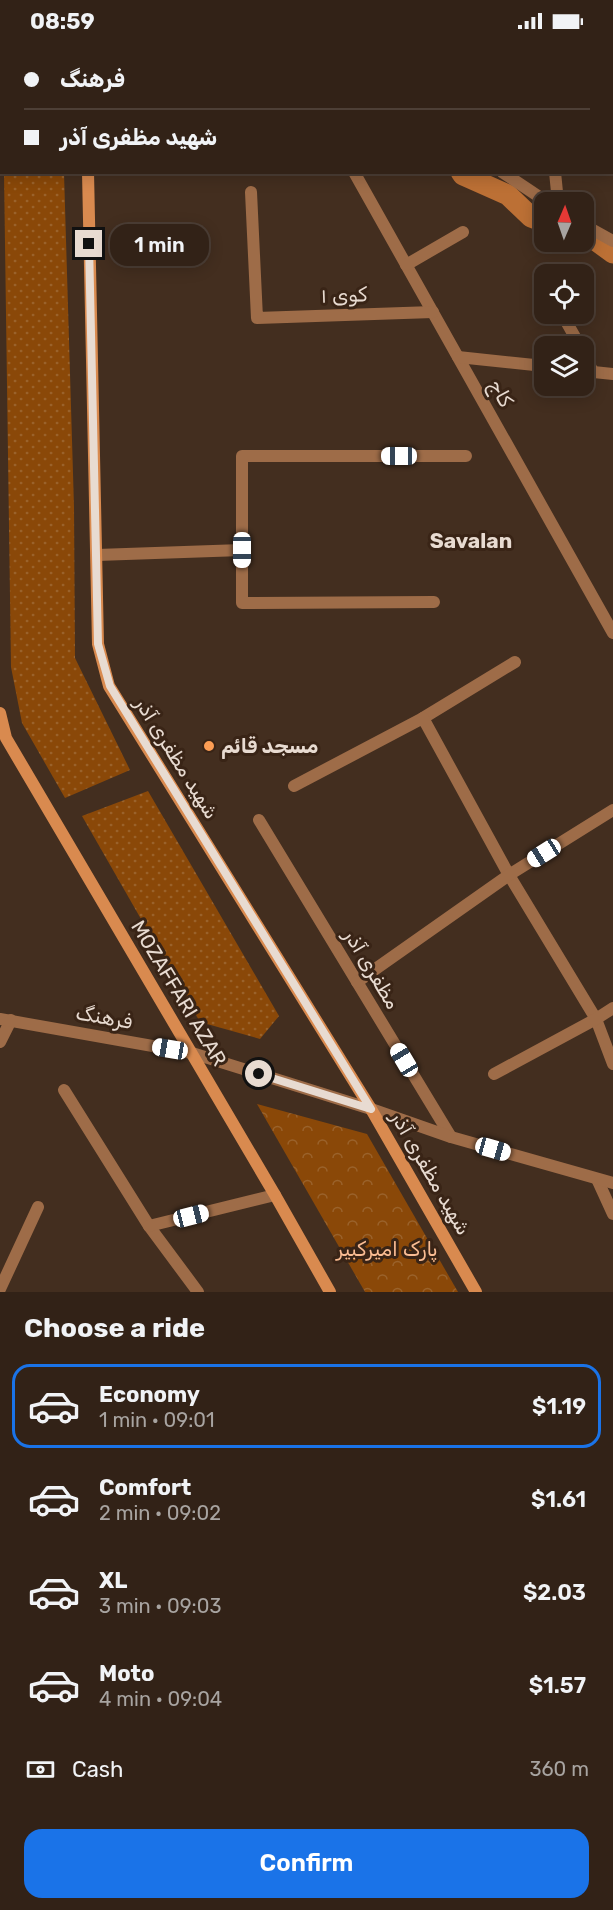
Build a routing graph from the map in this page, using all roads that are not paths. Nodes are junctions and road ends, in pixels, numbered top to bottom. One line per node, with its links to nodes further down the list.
1 (88, 174): 19 (main road, شهید مظفری آذر)
2 (355, 174): 11 (street, کاج)
3 (505, 174): 7 (street)
4 (555, 174): 6 (street)
5 (251, 192): 12 (street, کوی ۱)
6 (557, 192)
7 (534, 193)
8 (594, 231): 10 (street)
9 (463, 232): 11 (street)
10 (613, 241)
11 (406, 265): 12 (street, کاج)
12 (432, 312): 13 (street, کاج)
13 (458, 357): 14 (street); 21 (street, کاج)
14 (534, 365)
15 (594, 372): 16 (street)
16 (613, 374)
17 (466, 456): 18 (street)
18 (242, 550): 19 (street); 20 (street)
19 (97, 555): 38 (main road, شهید مظفری آذر)
20 (434, 602)
21 (613, 633)
22 (515, 662): 24 (street)
23 (0, 713): 34 (main road, MOZAFFARI AZAR)
24 (423, 718): 25 (street); 28 (street)
25 (294, 786)
26 (613, 810): 28 (street)
27 (259, 820): 29 (street, مظفری آذر)
28 (509, 875): 29 (street); 31 (street)
29 (357, 982): 39 (street, مظفری آذر)
30 (613, 1008): 31 (street)
31 (596, 1019): 35 (street); 36 (street)
32 (5, 1020): 33 (street); 34 (street, فرهنگ)
33 (0, 1042)
34 (192, 1053): 38 (street, فرهنگ); 42 (main road, MOZAFFARI AZAR)
35 (613, 1064)
36 (494, 1074)
37 (64, 1090): 45 (street)
38 (371, 1109): 39 (street, فرهنگ); 49 (main road, شهید مظفری آذر)
39 (452, 1137): 40 (street, فرهنگ)
40 (597, 1179): 41 (street, فرهنگ); 44 (street)
41 (613, 1183)
42 (275, 1195): 45 (street); 48 (main road, MOZAFFARI AZAR)
43 (38, 1207): 46 (street)
44 (613, 1214)
45 (149, 1226): 47 (street)
46 (0, 1289)
47 (198, 1292)
48 (330, 1292)
49 (476, 1292)

